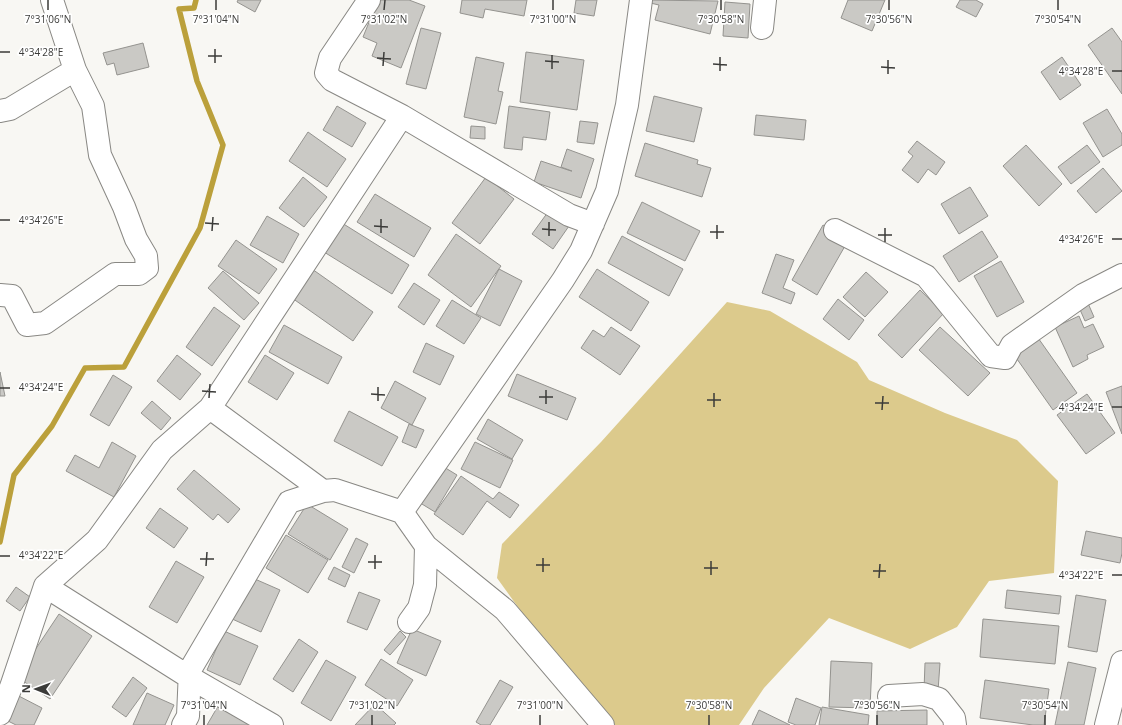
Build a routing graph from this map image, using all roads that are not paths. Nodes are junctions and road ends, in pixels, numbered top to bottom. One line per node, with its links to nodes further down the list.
1 (52, 0): 6 (street)
2 (369, 0): 8 (street)
3 (641, 0): 9 (street)
4 (765, 0): 5 (street)
5 (762, 28)
6 (75, 70): 7 (street); 12 (street)
7 (0, 111)
8 (402, 116): 9 (street); 13 (street)
9 (593, 224): 15 (street)
10 (835, 230): 11 (street)
11 (1122, 275)
12 (0, 295)
13 (210, 408): 14 (street); 17 (street)
14 (323, 491): 15 (street); 20 (street)
15 (402, 512): 16 (street)
16 (426, 546): 18 (street); 25 (street)
17 (45, 586): 20 (street); 22 (street)
18 (409, 622)
19 (1122, 662): 27 (street)
20 (189, 677): 23 (street); 24 (street)
21 (889, 696): 26 (street)
22 (0, 714)
23 (183, 725)
24 (272, 725)
25 (603, 725)
26 (955, 725)
27 (1106, 725)

